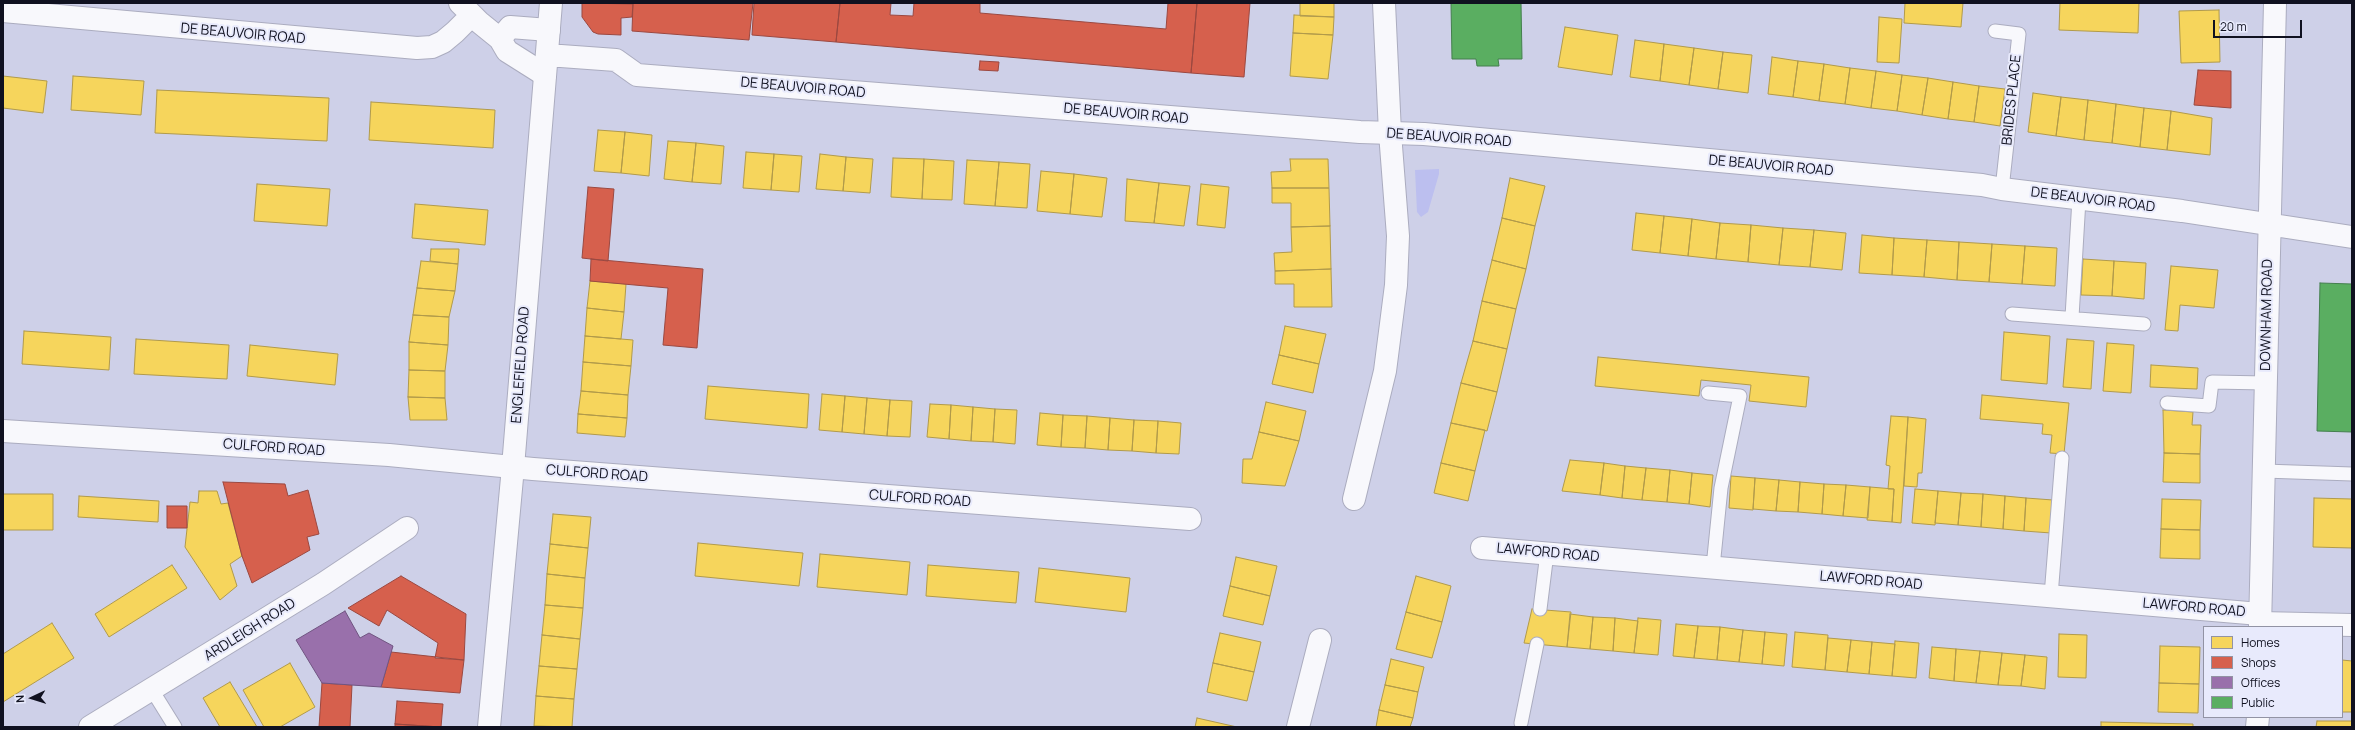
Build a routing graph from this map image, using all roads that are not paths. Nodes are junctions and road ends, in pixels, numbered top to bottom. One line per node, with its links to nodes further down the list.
1 (551, 3): 6 (street, ENGLEFIELD ROAD)
2 (1384, 3): 10 (street)
3 (2275, 3): 13 (street, DOWNHAM ROAD)
4 (466, 9): 5 (street, DE BEAUVOIR ROAD); 8 (street)
5 (3, 12)
6 (549, 30): 8 (street); 9 (street, ENGLEFIELD ROAD)
7 (1995, 31): 11 (lane, BRIDES PLACE)
8 (500, 38): 9 (street)
9 (546, 65): 10 (street, DE BEAUVOIR ROAD); 23 (street, ENGLEFIELD ROAD)
10 (1390, 133): 11 (street, DE BEAUVOIR ROAD); 26 (street)
11 (2002, 189): 12 (street, DE BEAUVOIR ROAD)
12 (2079, 199): 13 (street, DE BEAUVOIR ROAD); 16 (lane)
13 (2270, 224): 14 (street, DE BEAUVOIR ROAD); 18 (street, DOWNHAM ROAD)
14 (2352, 237)
15 (2012, 314): 16 (lane)
16 (2072, 318): 17 (lane)
17 (2144, 324)
18 (2266, 383): 20 (lane); 24 (street, DOWNHAM ROAD)
19 (1708, 393): 31 (lane)
20 (2167, 403)
21 (3, 431): 23 (street, CULFORD ROAD)
22 (2062, 458): 32 (lane)
23 (514, 467): 27 (street, CULFORD ROAD); 42 (street, ENGLEFIELD ROAD)
24 (2264, 471): 25 (lane); 34 (street, DOWNHAM ROAD)
25 (2352, 474)
26 (1354, 499)
27 (1190, 519)
28 (407, 528): 38 (street, ARDLEIGH ROAD)
29 (1482, 548): 30 (street, LAWFORD ROAD)
30 (1547, 553): 31 (street, LAWFORD ROAD); 33 (lane)
31 (1713, 567): 32 (street, LAWFORD ROAD)
32 (2051, 596): 34 (street, LAWFORD ROAD)
33 (1540, 609)
34 (2260, 621): 35 (street, LAWFORD ROAD)
35 (2352, 625)
36 (1320, 640): 43 (street)
37 (1537, 644): 39 (lane)
38 (152, 690): 40 (street, ARDLEIGH ROAD); 41 (lane)
39 (1521, 723)
40 (90, 727)
41 (175, 727)
42 (489, 727)
43 (1298, 727)

